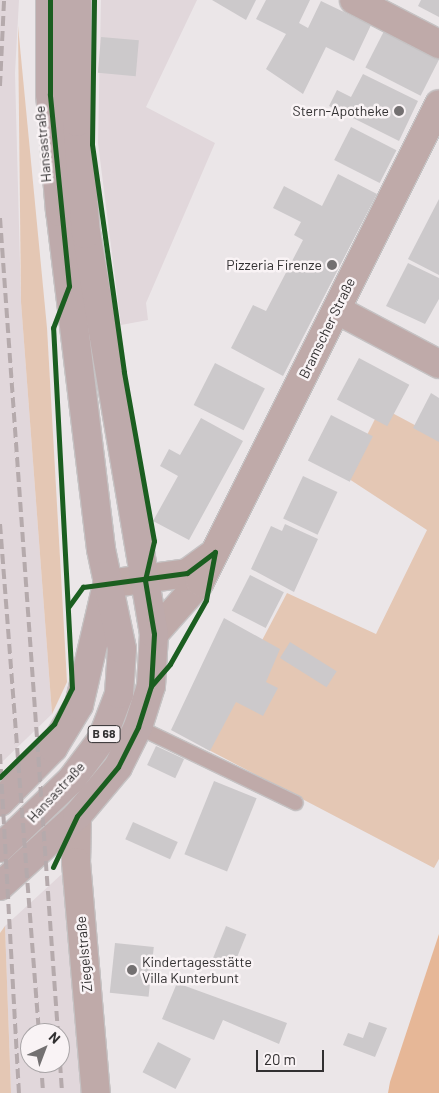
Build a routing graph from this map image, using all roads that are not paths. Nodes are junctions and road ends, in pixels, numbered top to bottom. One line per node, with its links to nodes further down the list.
1 (50, 0): 10 (main road, Hansastraße / B 68)
2 (77, 0): 9 (main road, Hansastraße / B 68)
3 (354, 0): 4 (street)
4 (439, 44)
5 (439, 104): 6 (street, Bramscher Straße)
6 (336, 310): 7 (street); 8 (street, Bramscher Straße)
7 (439, 364)
8 (215, 552): 9 (street, Bramscher Straße); 11 (street, Bramscher Straße)
9 (145, 580): 10 (street, Bramscher Straße); 11 (main road, Hansastraße / B 68)
10 (107, 584): 13 (main road, Hansastraße / B 68); 16 (main road, Hansastraße / B 68)
11 (154, 634): 12 (main road, Hansastraße / B 68)
12 (138, 726): 14 (lane); 15 (main road, Hansastraße / B 68)
13 (0, 802)
14 (296, 803)
15 (77, 816): 17 (main road, Hansastraße / B 68); 18 (street, Ziegelstraße)
16 (0, 848)
17 (0, 886)
18 (93, 1066): 19 (street, Ziegelstraße); 20 (street)
19 (96, 1093)
20 (110, 1093)

